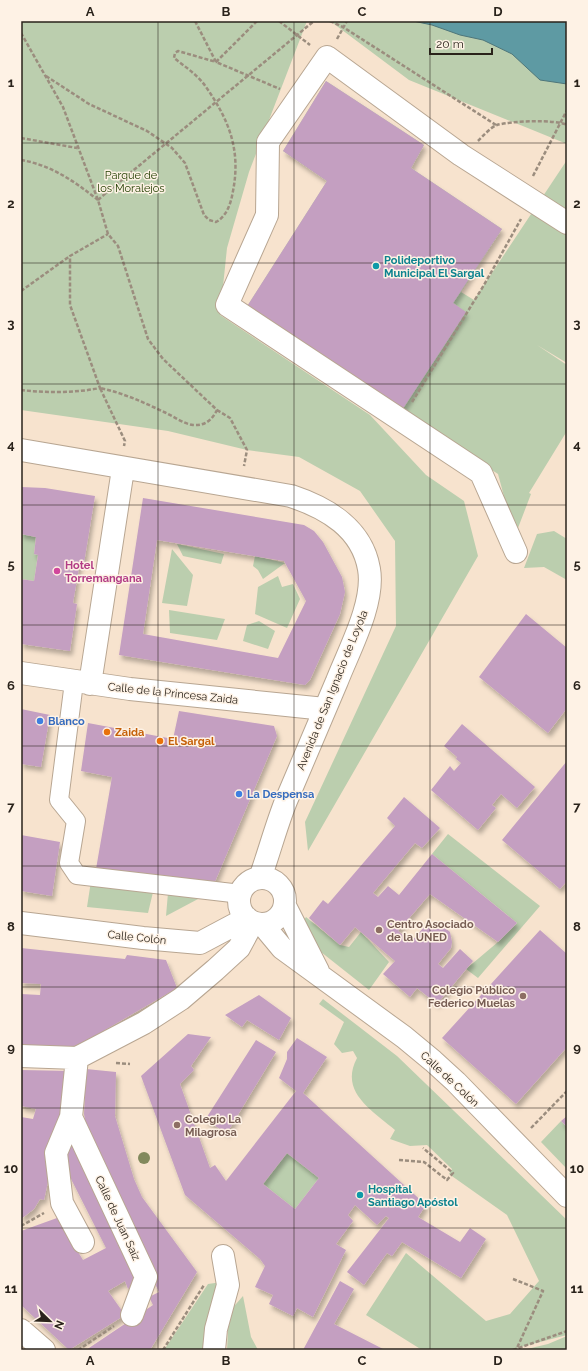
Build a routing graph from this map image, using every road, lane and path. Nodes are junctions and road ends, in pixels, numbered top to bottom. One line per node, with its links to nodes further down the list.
1 (196, 21): 8 (path)
2 (257, 21): 8 (path)
3 (278, 21): 7 (path)
4 (314, 21): 20 (path, bridge)
5 (330, 21): 13 (path)
6 (21, 32): 9 (path)
7 (327, 57): 10 (street); 17 (street)
8 (216, 62): 9 (path); 10 (path)
9 (46, 76): 16 (path)
10 (299, 97): 28 (street)
11 (567, 110): 12 (path)
12 (560, 122): 13 (path); 14 (path); 19 (path)
13 (496, 125): 17 (path)
14 (567, 125)
15 (21, 138): 16 (path)
16 (78, 148): 20 (path)
17 (461, 155): 19 (street)
18 (21, 160): 20 (path)
19 (528, 199): 21 (street); 28 (path)
20 (98, 200): 22 (path)
21 (567, 223)
22 (108, 234): 23 (path); 27 (path)
23 (70, 256): 24 (path); 25 (path)
24 (21, 291)
25 (100, 388): 26 (path); 27 (path); 30 (path)
26 (21, 390)
27 (217, 410): 31 (path)
28 (401, 420): 32 (street)
29 (21, 450): 30 (street, Avenida de San Ignacio de Loyola)
30 (123, 468): 31 (street, Avenida de San Ignacio de Loyola); 34 (street)
31 (237, 486): 35 (street, Avenida de San Ignacio de Loyola)
32 (516, 552)
33 (21, 673): 34 (street, Calle de la Princesa Zaida)
34 (82, 683): 35 (street, Calle de la Princesa Zaida); 37 (street)
35 (325, 709): 36 (street, Avenida de San Ignacio de Loyola)
36 (260, 878): 37 (street); 38 (street)
37 (241, 894): 39 (street)
38 (285, 906): 39 (street); 41 (street, Calle de Colón)
39 (254, 922): 40 (street, Calle Colón); 41 (street, Calle de Colón); 43 (street)
40 (21, 923)
41 (321, 976): 46 (street, Calle de Colón)
42 (21, 1056): 43 (street)
43 (77, 1058): 45 (street)
44 (567, 1091): 46 (path)
45 (71, 1117): 50 (street); 56 (street, Calle de Juan Saiz)
46 (516, 1143): 49 (street, Calle de Colón)
47 (423, 1148): 48 (path)
48 (399, 1160)
49 (567, 1196)
50 (62, 1203): 51 (path); 52 (street)
51 (21, 1226)
52 (83, 1242)
53 (222, 1256): 63 (street)
54 (513, 1279): 59 (path)
55 (206, 1283): 62 (path)
56 (132, 1315): 61 (path)
57 (21, 1330): 60 (street)
58 (567, 1332): 59 (path)
59 (517, 1348): 64 (path)
60 (44, 1350)
61 (78, 1350)
62 (163, 1350)
63 (214, 1350)
64 (513, 1350)

